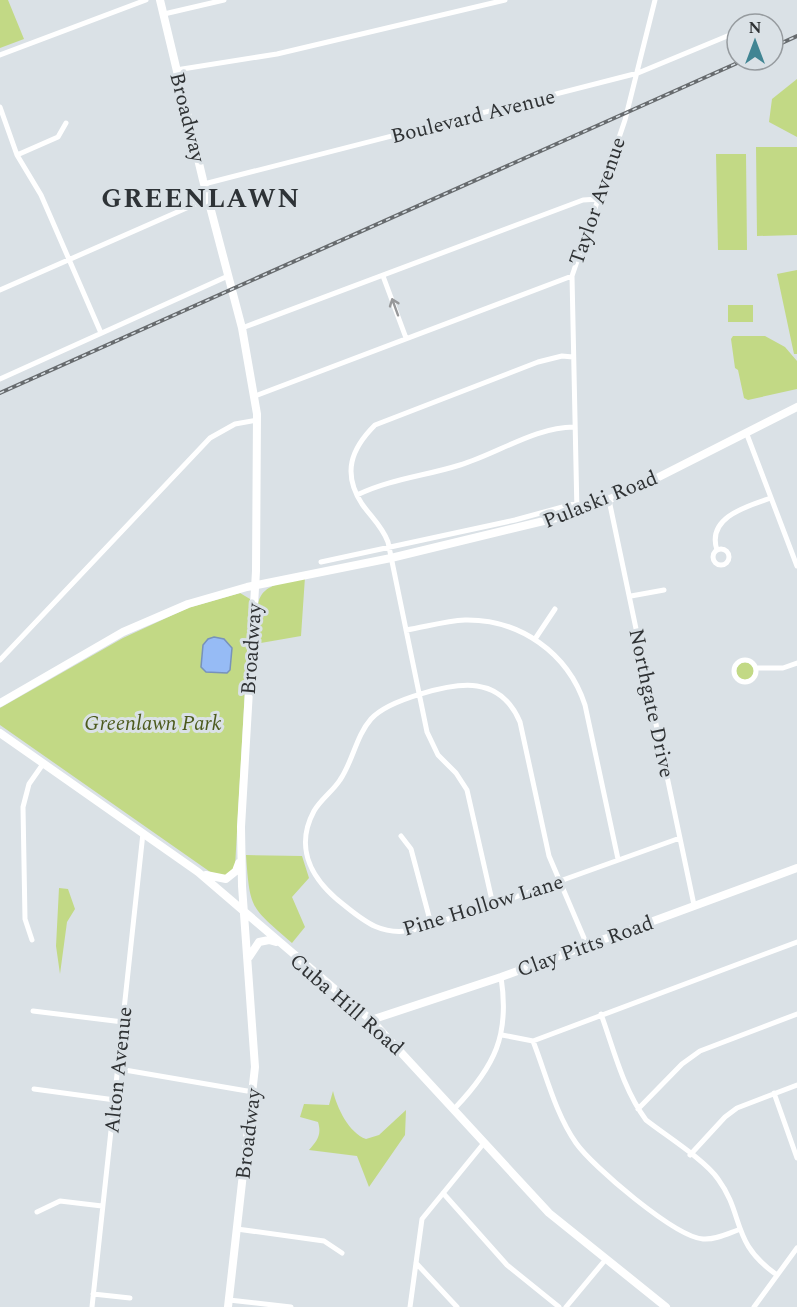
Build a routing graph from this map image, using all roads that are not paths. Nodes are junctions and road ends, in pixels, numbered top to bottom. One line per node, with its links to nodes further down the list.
1 (146, 0): 9 (street)
2 (160, 0): 7 (main road, Broadway)
3 (224, 0): 7 (street)
4 (505, 0): 6 (street)
5 (655, 0): 11 (street, Taylor Avenue)
6 (479, 3): 10 (street)
7 (164, 14): 10 (main road, Broadway)
8 (725, 37): 11 (street, Boulevard Avenue)
9 (0, 55)
10 (176, 70): 15 (main road, Broadway)
11 (638, 73): 15 (street, Boulevard Avenue); 17 (street, Taylor Avenue)
12 (0, 107): 14 (street)
13 (66, 123): 14 (street)
14 (17, 155): 18 (street)
15 (204, 184): 16 (main road, Broadway)
16 (207, 199): 18 (street); 19 (main road, Broadway)
17 (599, 199): 20 (street); 21 (street, Taylor Avenue)
18 (67, 260): 22 (street); 24 (street)
19 (228, 276): 23 (main road, Broadway); 24 (street)
20 (383, 276): 23 (street); 25 (street, one-way to 20)
21 (572, 276): 25 (street); 26 (street, Taylor Avenue)
22 (0, 290)
23 (242, 328): 28 (main road, Broadway)
24 (101, 333): 27 (street)
25 (406, 338): 28 (street)
26 (573, 357): 31 (street, Taylor Avenue); 33 (street)
27 (0, 379)
28 (255, 396): 30 (main road, Broadway)
29 (797, 407): 32 (main road, Pulaski Road)
30 (257, 420): 43 (main road, Broadway); 49 (street)
31 (574, 427): 33 (street); 36 (street, Taylor Avenue)
32 (746, 432): 34 (street); 35 (main road, Pulaski Road)
33 (357, 495): 38 (street)
34 (771, 498): 39 (street); 42 (street)
35 (609, 500): 37 (main road, Pulaski Road); 45 (street, Northgate Drive)
36 (577, 503): 37 (street, Taylor Avenue); 38 (street)
37 (577, 513): 40 (main road, Pulaski Road)
38 (389, 547): 40 (street); 41 (street)
39 (717, 550)
40 (391, 558): 43 (main road, Pulaski Road); 47 (street)
41 (321, 562)
42 (797, 566)
43 (256, 585): 53 (main road, Pulaski Road); 59 (main road, Broadway)
44 (664, 590): 45 (street)
45 (631, 596): 58 (street, Northgate Drive)
46 (555, 609): 48 (street)
47 (406, 630): 48 (street); 52 (street)
48 (535, 639): 60 (street)
49 (0, 660)
50 (797, 663): 51 (street)
51 (756, 668): 51 (street)
52 (419, 695): 63 (street, Pine Hollow Lane); 64 (street); 67 (street, Pine Hollow Lane)
53 (0, 703)
54 (0, 733): 55 (main road, Cuba Hill Road)
55 (43, 764): 56 (main road, Cuba Hill Road); 68 (street)
56 (143, 833): 62 (main road, Cuba Hill Road); 78 (street, Alton Avenue)
57 (401, 836): 67 (street)
58 (680, 838): 60 (street, Pine Hollow Lane); 65 (street, Northgate Drive)
59 (241, 850): 62 (main road); 66 (main road, Broadway)
60 (618, 860): 63 (street, Pine Hollow Lane)
61 (797, 868): 65 (main road, Clay Pitts Road)
62 (198, 872): 66 (main road, Cuba Hill Road)
63 (559, 882): 64 (street, Pine Hollow Lane); 71 (street, Pine Hollow Lane)
64 (493, 905): 67 (street, Pine Hollow Lane)
65 (694, 905): 71 (main road, Clay Pitts Road)
66 (244, 914): 70 (main road, Cuba Hill Road); 72 (main road, Broadway)
67 (431, 924)
68 (32, 940)
69 (797, 942): 75 (street)
70 (279, 944): 72 (main road); 77 (main road, Cuba Hill Road)
71 (587, 945): 73 (main road, Clay Pitts Road)
72 (248, 964): 84 (main road, Broadway)
73 (501, 977): 77 (main road, Clay Pitts Road); 79 (street)
74 (33, 1011): 78 (street)
75 (601, 1014): 80 (street); 88 (street)
76 (797, 1014): 88 (street)
77 (371, 1020): 87 (main road, Cuba Hill Road)
78 (123, 1022): 81 (street, Alton Avenue)
79 (502, 1035): 80 (street); 87 (street)
80 (534, 1041): 96 (street)
81 (119, 1069): 84 (street); 86 (street, Alton Avenue)
82 (797, 1085): 85 (street)
83 (34, 1089): 86 (street)
84 (253, 1092): 95 (main road, Broadway)
85 (774, 1093): 90 (street); 91 (street)
86 (115, 1100): 93 (street, Alton Avenue)
87 (454, 1108): 89 (main road, Cuba Hill Road)
88 (638, 1109): 90 (street)
89 (484, 1143): 92 (street); 99 (main road, Cuba Hill Road)
90 (690, 1155): 96 (street)
91 (797, 1158)
92 (443, 1193): 100 (street); 109 (street)
93 (102, 1206): 94 (street); 102 (street, Alton Avenue)
94 (37, 1212)
95 (237, 1229): 98 (street); 104 (main road, Broadway)
96 (738, 1230): 101 (street)
97 (797, 1248): 101 (street)
98 (342, 1253)
99 (606, 1259): 110 (street); 111 (main road, Cuba Hill Road)
100 (416, 1263): 107 (street); 108 (street)
101 (777, 1275): 112 (street)
102 (93, 1294): 103 (street); 105 (street, Alton Avenue)
103 (130, 1298)
104 (228, 1303): 106 (street)
105 (92, 1307)
106 (291, 1307)
107 (410, 1307)
108 (457, 1307)
109 (559, 1307)
110 (566, 1307)
111 (666, 1307)
112 (754, 1307)

